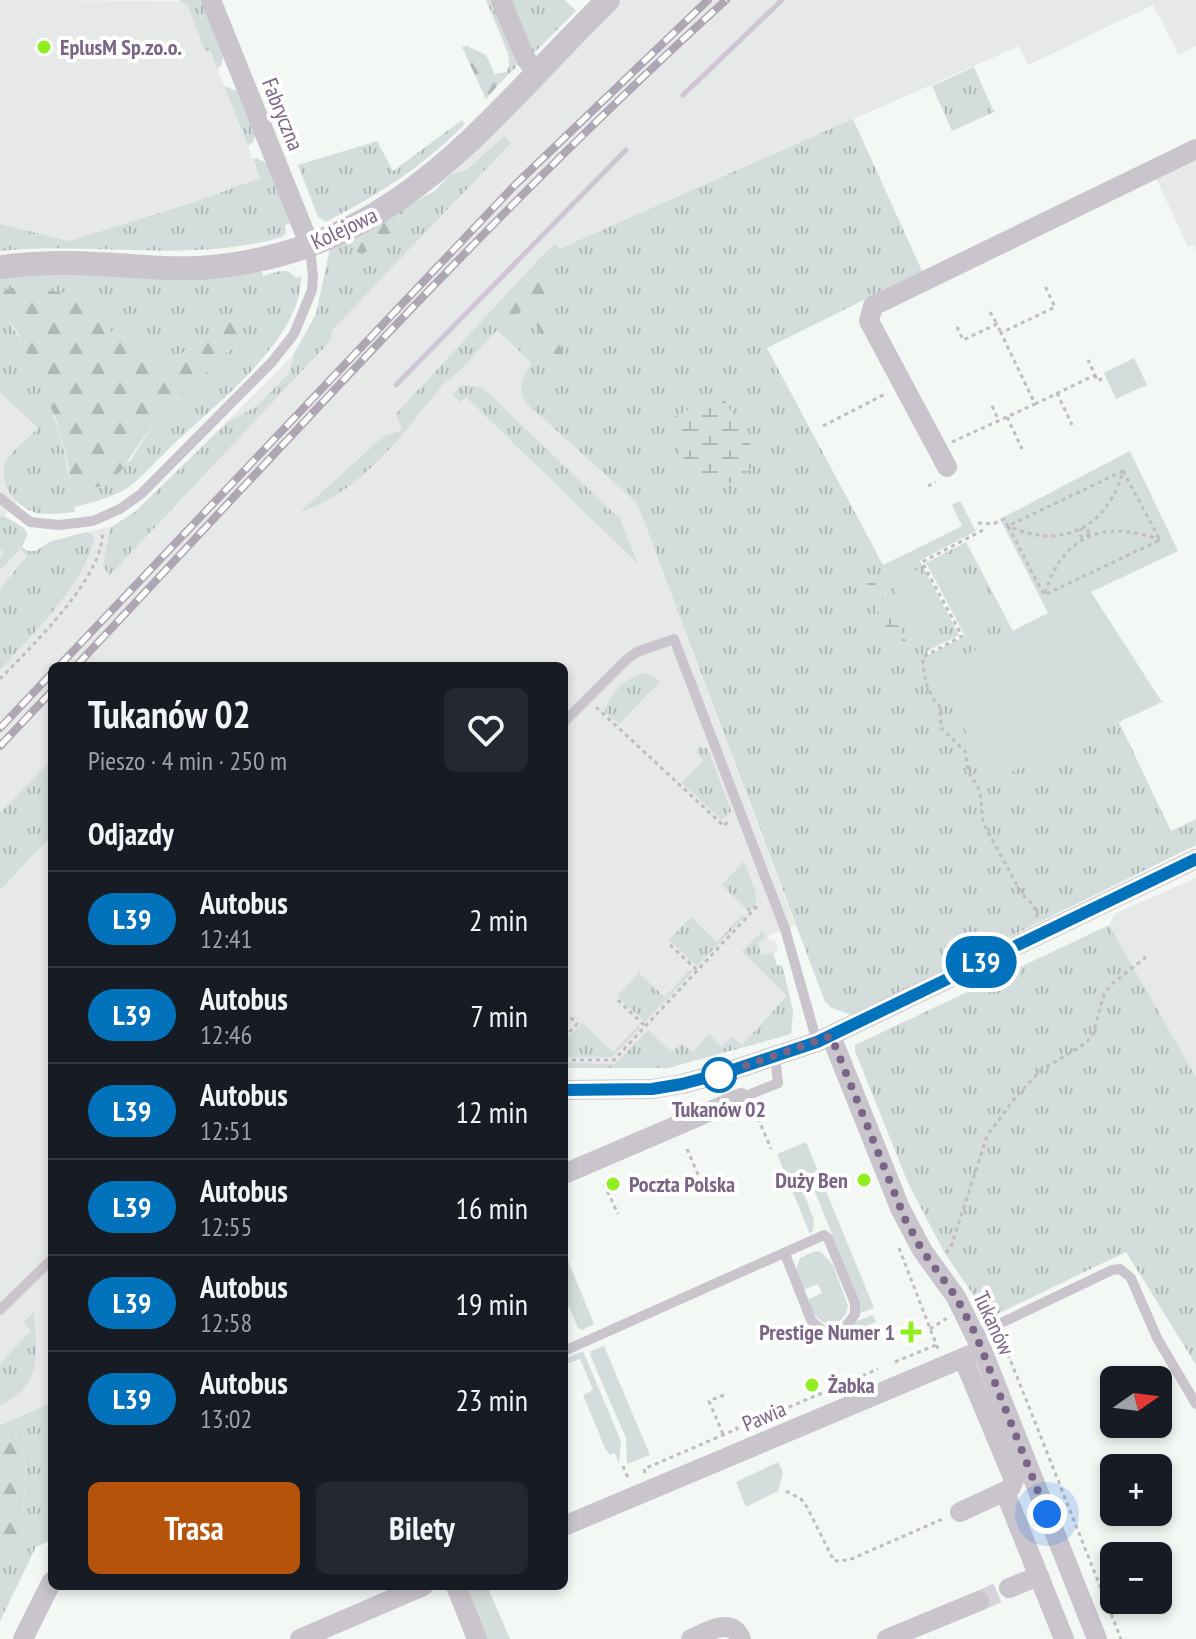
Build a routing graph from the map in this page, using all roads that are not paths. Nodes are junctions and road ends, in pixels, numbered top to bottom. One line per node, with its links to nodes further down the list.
1 (211, 0): 6 (street, Fabryczna)
2 (501, 0): 4 (street)
3 (608, 0): 4 (street, Kolejowa)
4 (537, 72): 6 (street, Kolejowa)
5 (1196, 149): 8 (street)
6 (310, 246): 7 (street, Kolejowa); 9 (lane)
7 (0, 267)
8 (947, 467)
9 (0, 498)
10 (568, 718): 12 (lane)
11 (1196, 859): 12 (street)
12 (824, 1039): 13 (street); 20 (street, Tukanów)
13 (775, 1057): 14 (street); 15 (lane)
14 (568, 1090)
15 (741, 1098): 16 (street)
16 (568, 1172)
17 (785, 1254): 17 (lane); 21 (lane)
18 (48, 1263): 19 (lane)
19 (0, 1310)
20 (974, 1348): 22 (lane); 24 (street, Tukanów); 25 (street, Pawia); 39 (street, Tukanów)
21 (568, 1349)
22 (1196, 1404)
23 (1009, 1502): 26 (street)
24 (960, 1512)
25 (568, 1524)
26 (1039, 1576): 27 (street); 38 (street)
27 (1009, 1588)
28 (48, 1589): 32 (street)
29 (414, 1590): 33 (street)
30 (458, 1590): 34 (street)
31 (979, 1601): 37 (street)
32 (23, 1639)
33 (300, 1639)
34 (477, 1639)
35 (691, 1639): 36 (street)
36 (741, 1639)
37 (887, 1639)
38 (1064, 1639)
39 (1097, 1639)

